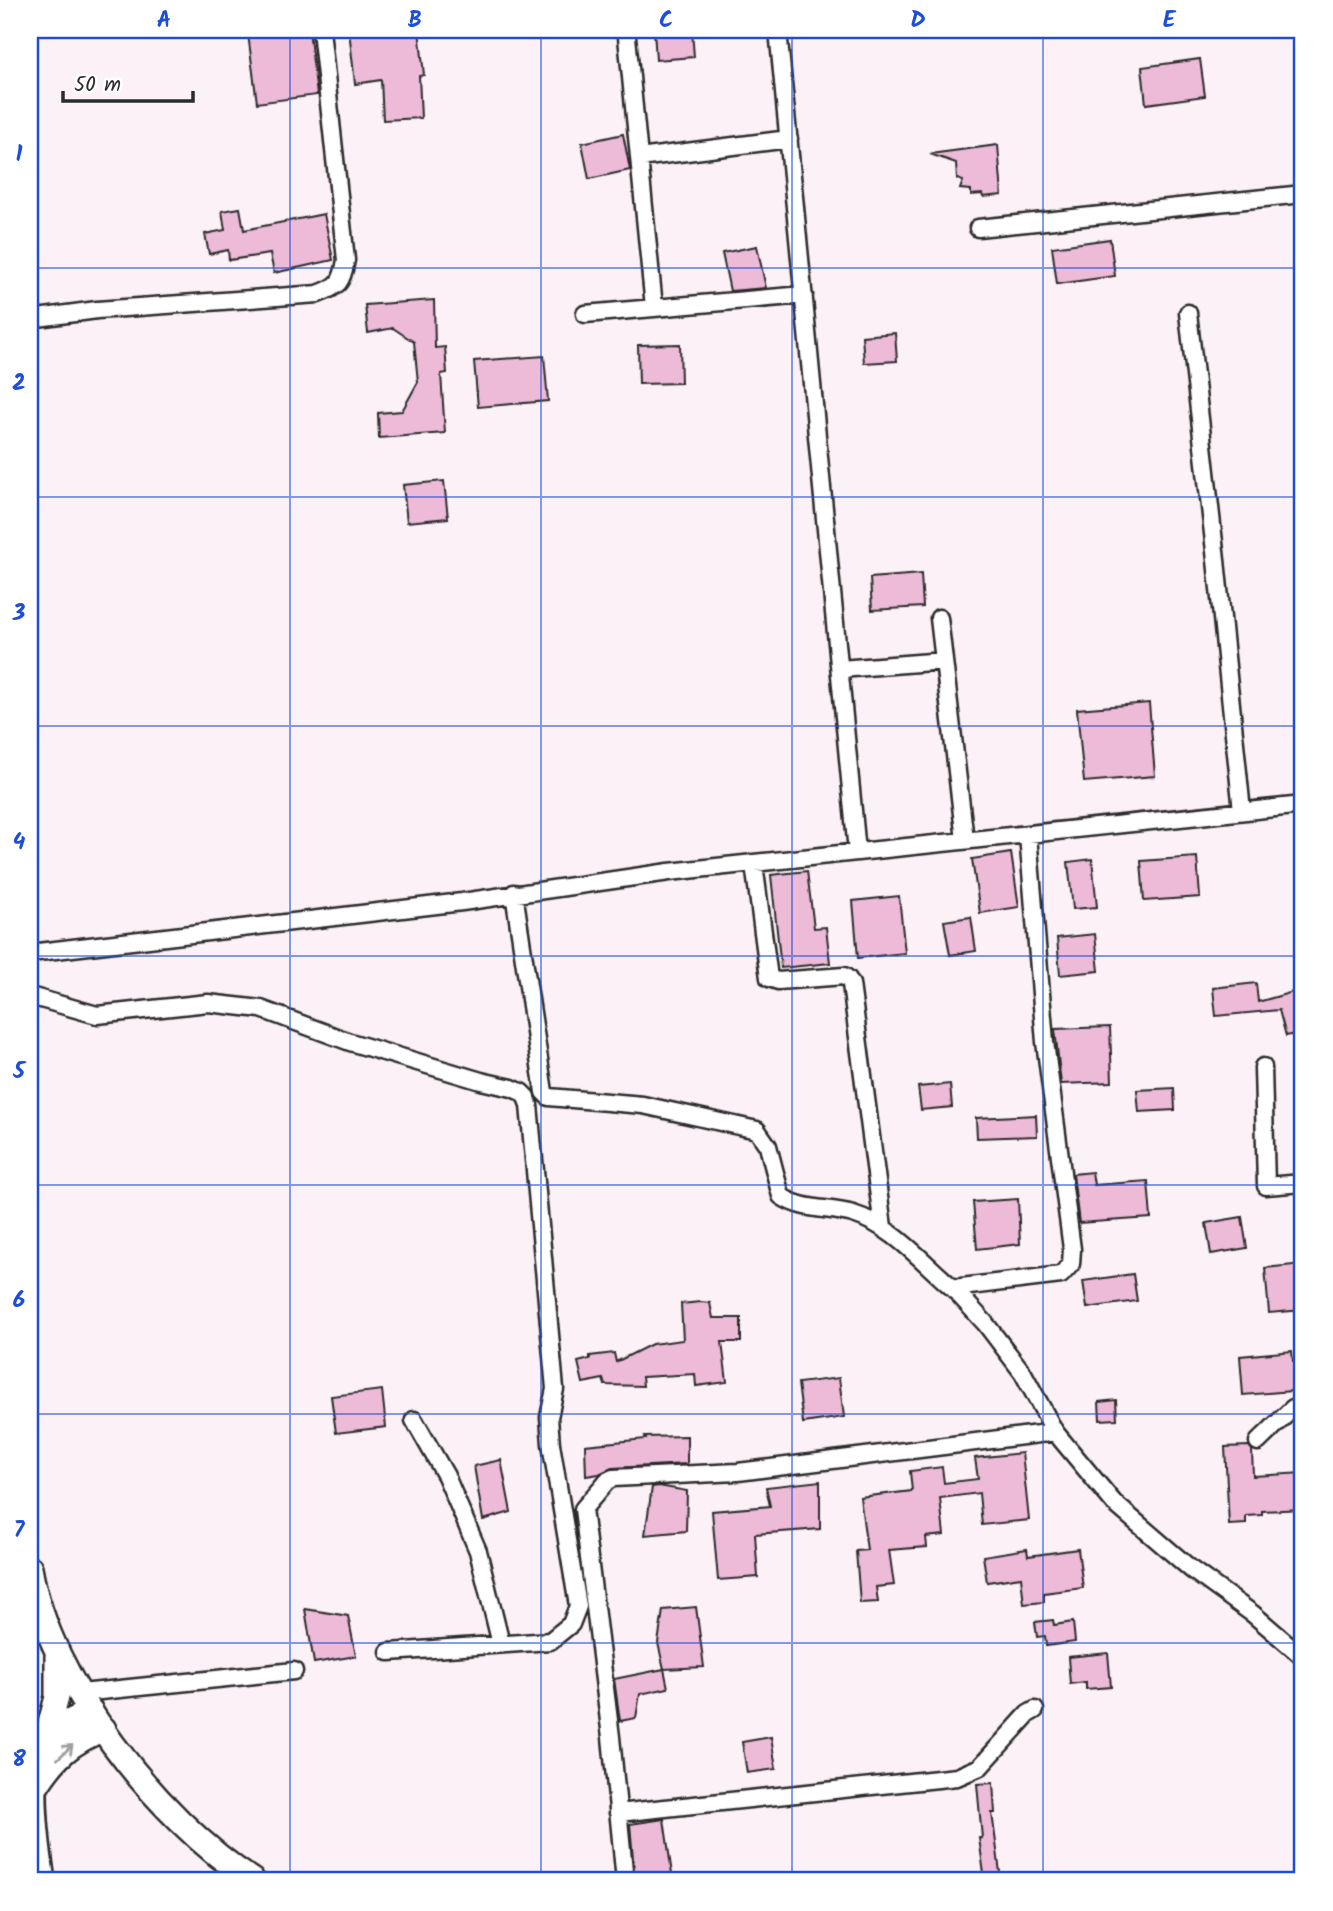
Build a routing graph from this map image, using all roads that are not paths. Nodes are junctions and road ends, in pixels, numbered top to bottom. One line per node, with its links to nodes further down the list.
1 (321, 30): 12 (street)
2 (778, 30): 4 (street)
3 (628, 37): 5 (street)
4 (789, 139): 5 (street); 8 (street)
5 (639, 158): 9 (street)
6 (1303, 194): 7 (street)
7 (978, 228)
8 (804, 295): 9 (street); 15 (street)
9 (654, 307): 11 (street)
10 (1188, 313): 17 (street)
11 (585, 314)
12 (30, 319)
13 (939, 618): 14 (street)
14 (944, 661): 15 (street); 19 (street)
15 (840, 669): 20 (street)
16 (1303, 805): 17 (street)
17 (1242, 811): 18 (street)
18 (1028, 835): 19 (street); 28 (street)
19 (965, 841): 20 (street)
20 (857, 852): 21 (street)
21 (754, 864): 22 (street); 27 (street)
22 (514, 893): 23 (street); 27 (street)
23 (30, 953)
24 (30, 996): 34 (street)
25 (1263, 1067): 26 (street)
26 (1303, 1183)
27 (883, 1227): 28 (street)
28 (953, 1288): 31 (street)
29 (1303, 1407): 32 (street)
30 (414, 1420): 34 (street)
31 (1055, 1432): 37 (street); 43 (street)
32 (1258, 1442)
33 (30, 1568): 35 (main road)
34 (501, 1644): 36 (street)
35 (57, 1650): 40 (main road); 41 (main road)
36 (389, 1652)
37 (1303, 1657)
38 (294, 1671): 40 (street)
39 (1035, 1710): 43 (street)
40 (92, 1711): 41 (main road); 42 (main road, one-way to 40); 45 (main road)
41 (46, 1739): 42 (main road)
42 (36, 1787): 44 (main road)
43 (618, 1813): 46 (street)
44 (43, 1881)
45 (253, 1881)
46 (625, 1881)

